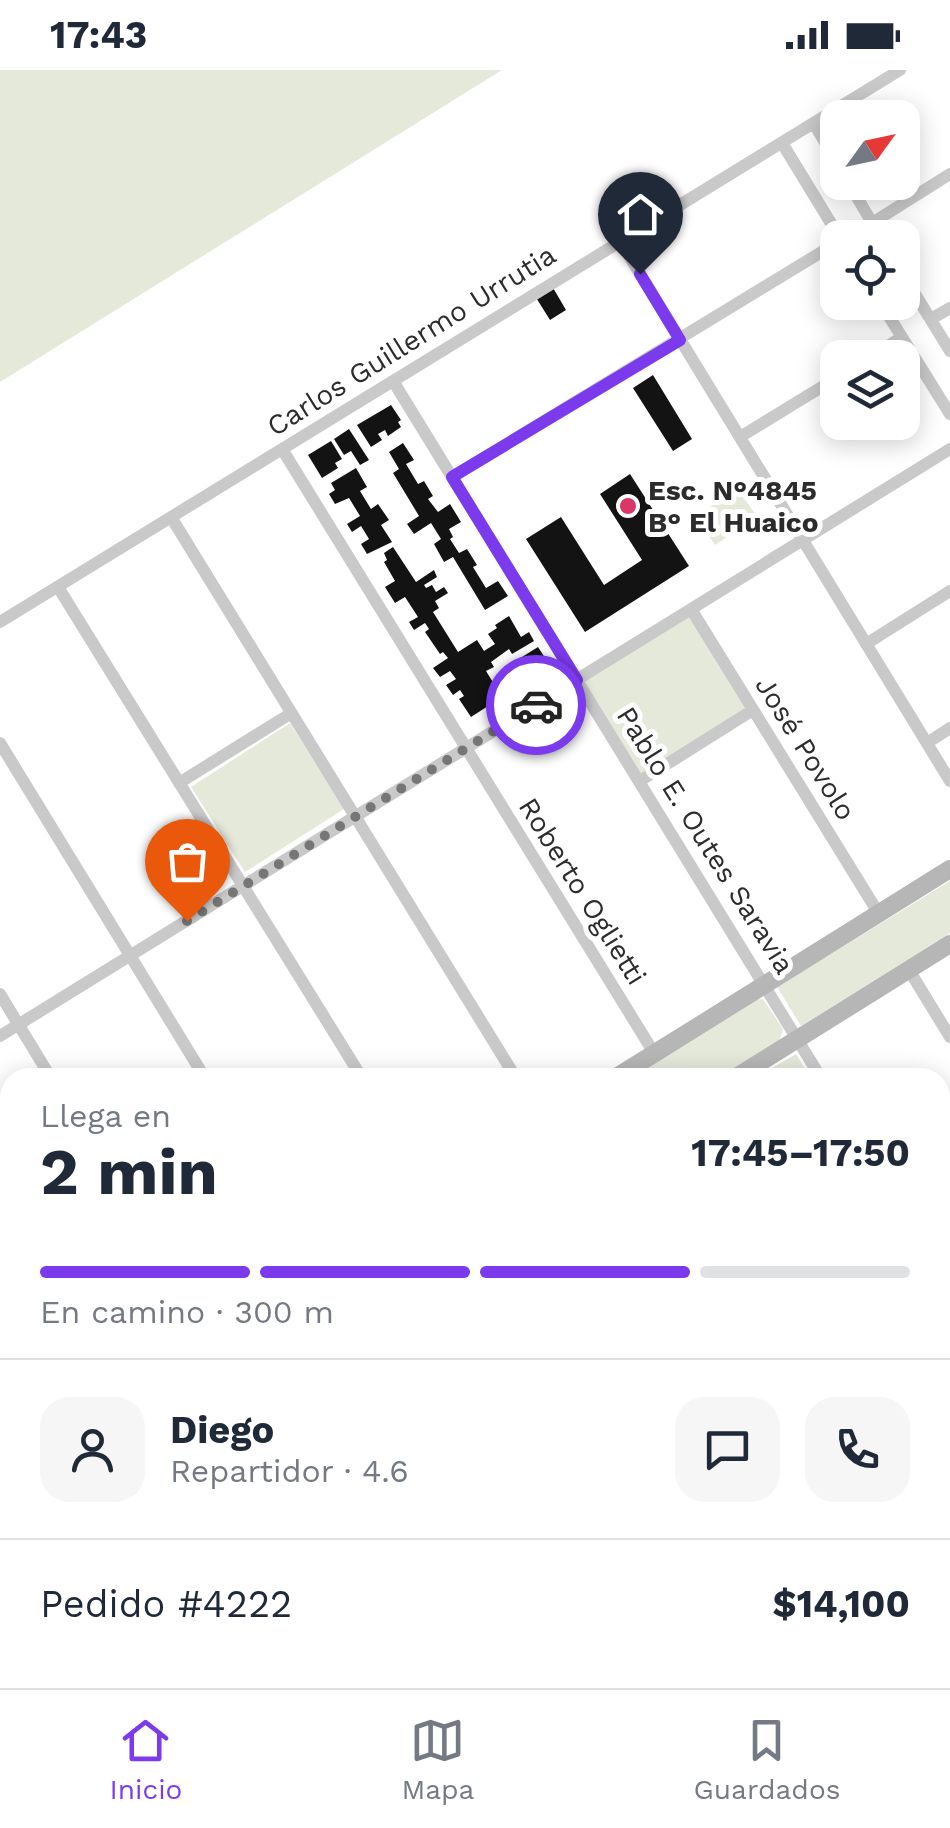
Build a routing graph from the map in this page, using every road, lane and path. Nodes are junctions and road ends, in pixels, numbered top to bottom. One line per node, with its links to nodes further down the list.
1 (900, 70): 2 (street, Carlos Guillermo Urrutia)
2 (814, 124): 3 (street); 4 (street, Carlos Guillermo Urrutia)
3 (820, 134)
4 (782, 143): 6 (street); 8 (street, Carlos Guillermo Urrutia)
5 (950, 174): 7 (street)
6 (827, 220)
7 (875, 220)
8 (620, 240): 15 (street); 18 (street, Carlos Guillermo Urrutia)
9 (820, 252): 15 (street)
10 (920, 302): 13 (street)
11 (950, 308): 13 (street)
12 (891, 320): 14 (street)
13 (931, 320): 17 (street)
14 (902, 337): 16 (street); 20 (street)
15 (680, 340): 21 (street); 24 (street)
16 (897, 340)
17 (950, 352)
18 (393, 381): 22 (street, Carlos Guillermo Urrutia); 24 (street, Pablo E. Outes Saravia)
19 (820, 388): 21 (street)
20 (950, 414)
21 (740, 437): 26 (street)
22 (282, 449): 25 (street, Carlos Guillermo Urrutia); 38 (street, Roberto Oglietti)
23 (950, 449): 26 (street)
24 (452, 477): 32 (street, Pablo E. Outes Saravia)
25 (170, 517): 27 (street, Carlos Guillermo Urrutia); 34 (street)
26 (803, 540): 29 (street); 31 (street)
27 (58, 587): 30 (street, Carlos Guillermo Urrutia); 41 (street)
28 (950, 590): 31 (street)
29 (691, 609): 32 (street); 33 (street, José Povolo)
30 (0, 622)
31 (866, 644): 36 (street)
32 (577, 680): 38 (street); 39 (street, Pablo E. Outes Saravia)
33 (753, 710): 39 (street); 45 (street, José Povolo)
34 (290, 714): 41 (street); 42 (street)
35 (950, 728): 36 (street)
36 (927, 743): 40 (street)
37 (0, 744): 47 (street)
38 (465, 748): 42 (street); 55 (street, Roberto Oglietti)
39 (640, 781): 49 (street, Pablo E. Outes Saravia)
40 (950, 781)
41 (179, 784): 44 (street)
42 (355, 816): 44 (street); 59 (street)
43 (950, 869): 45 (street)
44 (242, 886): 47 (street); 58 (street)
45 (879, 914): 49 (street)
46 (950, 944): 48 (street)
47 (131, 956): 51 (street); 57 (street)
48 (909, 970): 53 (street); 54 (street)
49 (765, 984): 54 (street, Pablo E. Outes Saravia); 55 (street)
50 (0, 994): 51 (street)
51 (18, 1024): 52 (street); 56 (street)
52 (0, 1036)
53 (950, 1037)
54 (798, 1038): 61 (street); 62 (street, Pablo E. Outes Saravia)
55 (654, 1053): 60 (street)
56 (45, 1068)
57 (199, 1068)
58 (356, 1068)
59 (510, 1068)
60 (631, 1068)
61 (751, 1068)
62 (816, 1068)

